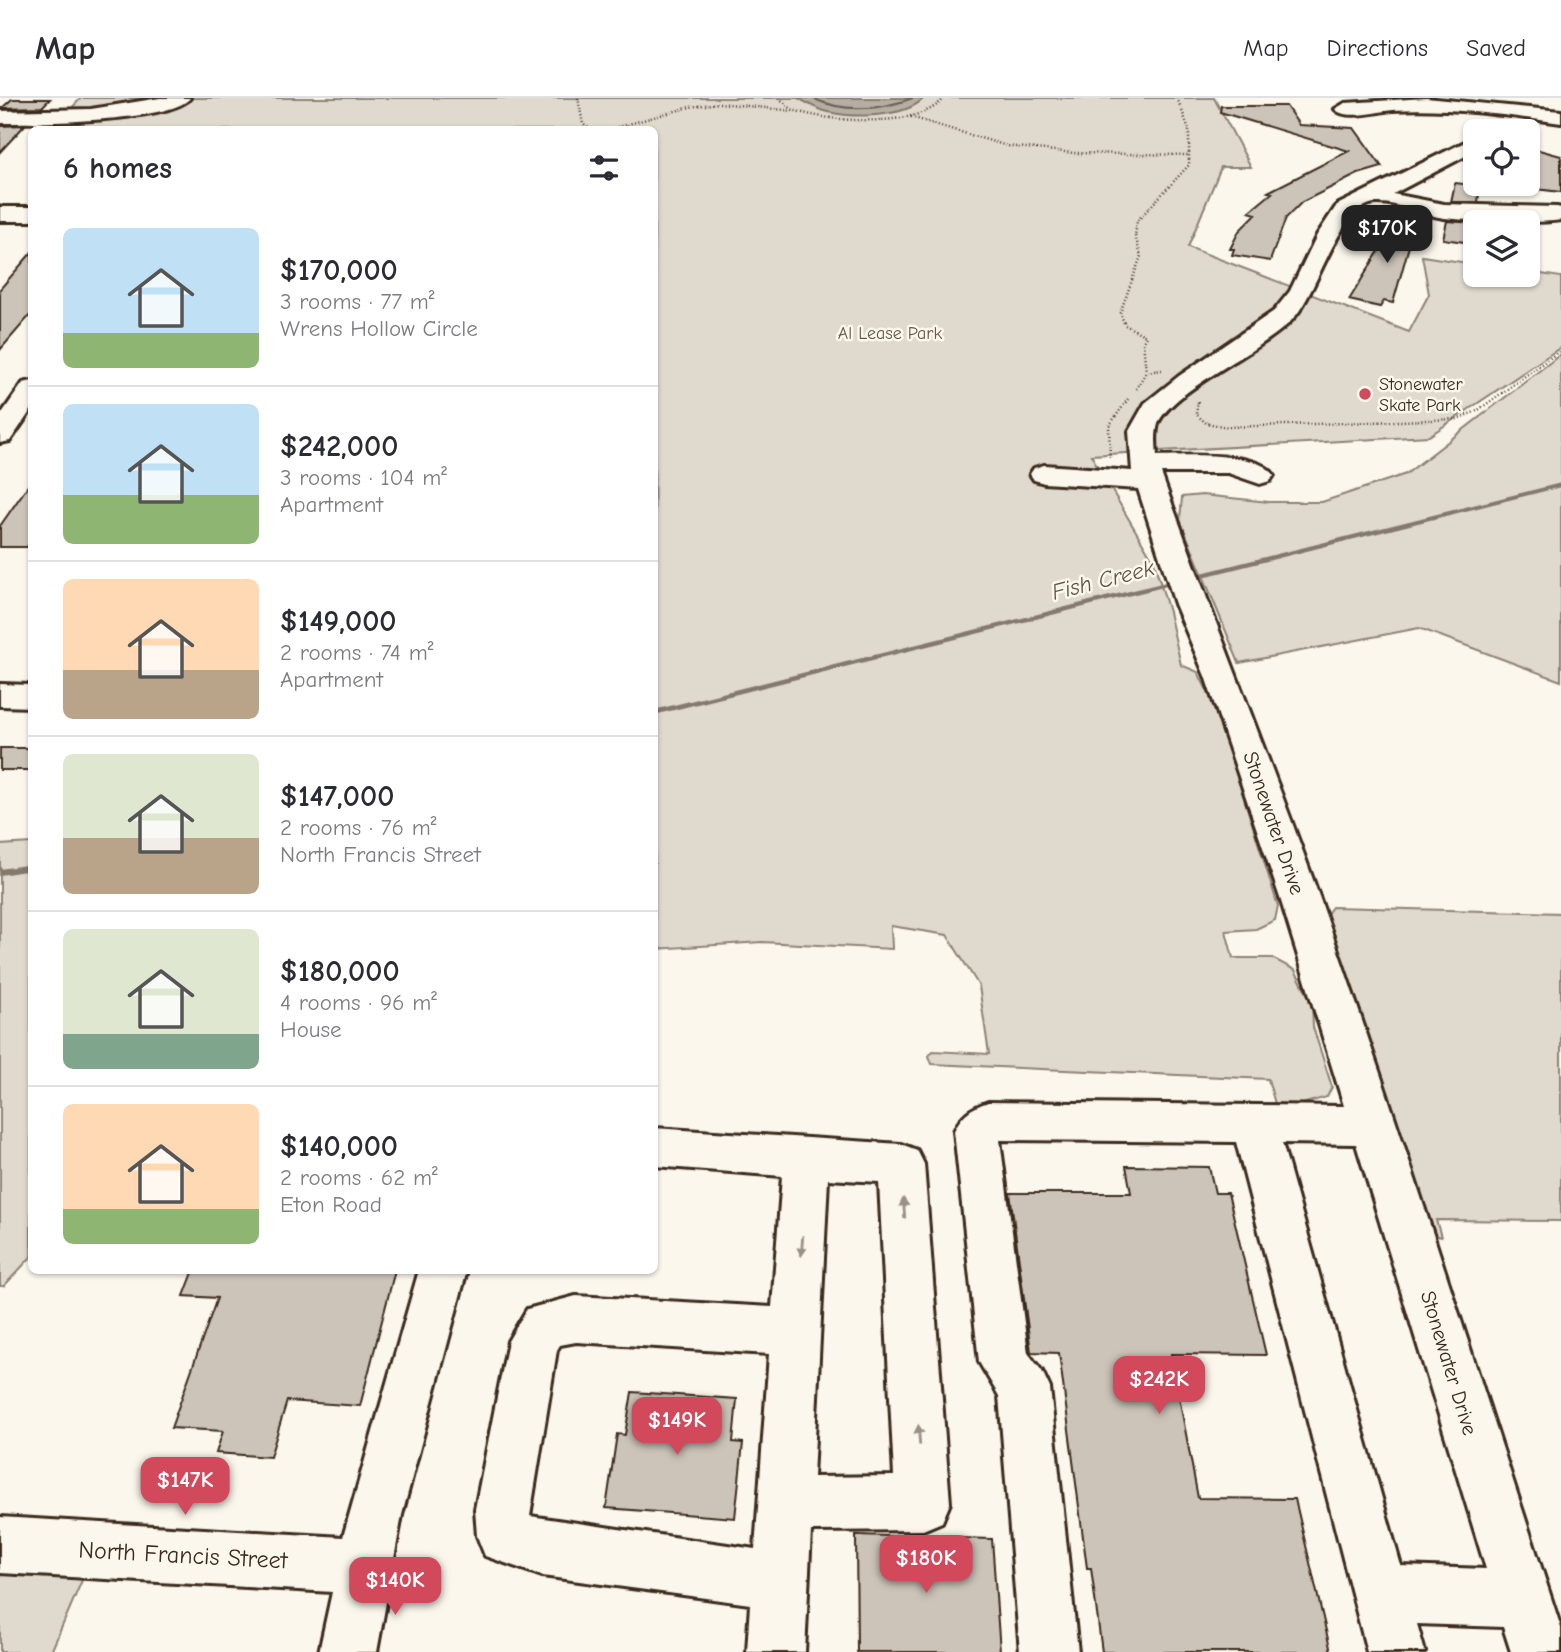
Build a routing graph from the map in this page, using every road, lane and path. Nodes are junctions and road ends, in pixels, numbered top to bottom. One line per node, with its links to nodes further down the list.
1 (181, 98): 9 (street)
2 (578, 98): 13 (path)
3 (779, 98): 8 (path)
4 (943, 98): 10 (path)
5 (1177, 98): 16 (path)
6 (1525, 104): 7 (street); 11 (street); 12 (street)
7 (1345, 109)
8 (794, 111): 10 (path); 14 (path)
9 (0, 117)
10 (911, 117): 16 (path)
11 (1561, 117)
12 (1508, 119)
13 (586, 126)
14 (622, 126)
15 (1463, 149): 17 (street, Stonewater Drive)
16 (1189, 155): 22 (path)
17 (1372, 196): 20 (street); 26 (street, Stonewater Drive)
18 (0, 214): 19 (street)
19 (28, 214)
20 (1556, 214)
21 (1561, 350): 24 (path)
22 (1146, 372)
23 (28, 395): 25 (street)
24 (1205, 397)
25 (0, 435)
26 (1153, 470): 27 (street); 28 (street); 32 (street, Stonewater Drive)
27 (1044, 474)
28 (1261, 485)
29 (0, 695): 30 (street)
30 (28, 695)
31 (1254, 1124): 32 (street); 41 (street); 45 (street)
32 (1373, 1125): 42 (street, Stonewater Drive)
33 (658, 1147): 34 (street)
34 (806, 1158): 36 (street, one-way to 36); 37 (street, one-way to 34)
35 (442, 1274): 39 (street)
36 (797, 1332): 37 (street); 40 (street)
37 (785, 1504): 40 (street)
38 (0, 1545): 39 (street, North Francis Street)
39 (366, 1566): 43 (street)
40 (778, 1580): 44 (street)
41 (1381, 1594): 42 (street); 46 (street)
42 (1523, 1599): 47 (street, Stonewater Drive)
43 (348, 1652)
44 (776, 1652)
45 (1049, 1652)
46 (1396, 1652)
47 (1540, 1652)

